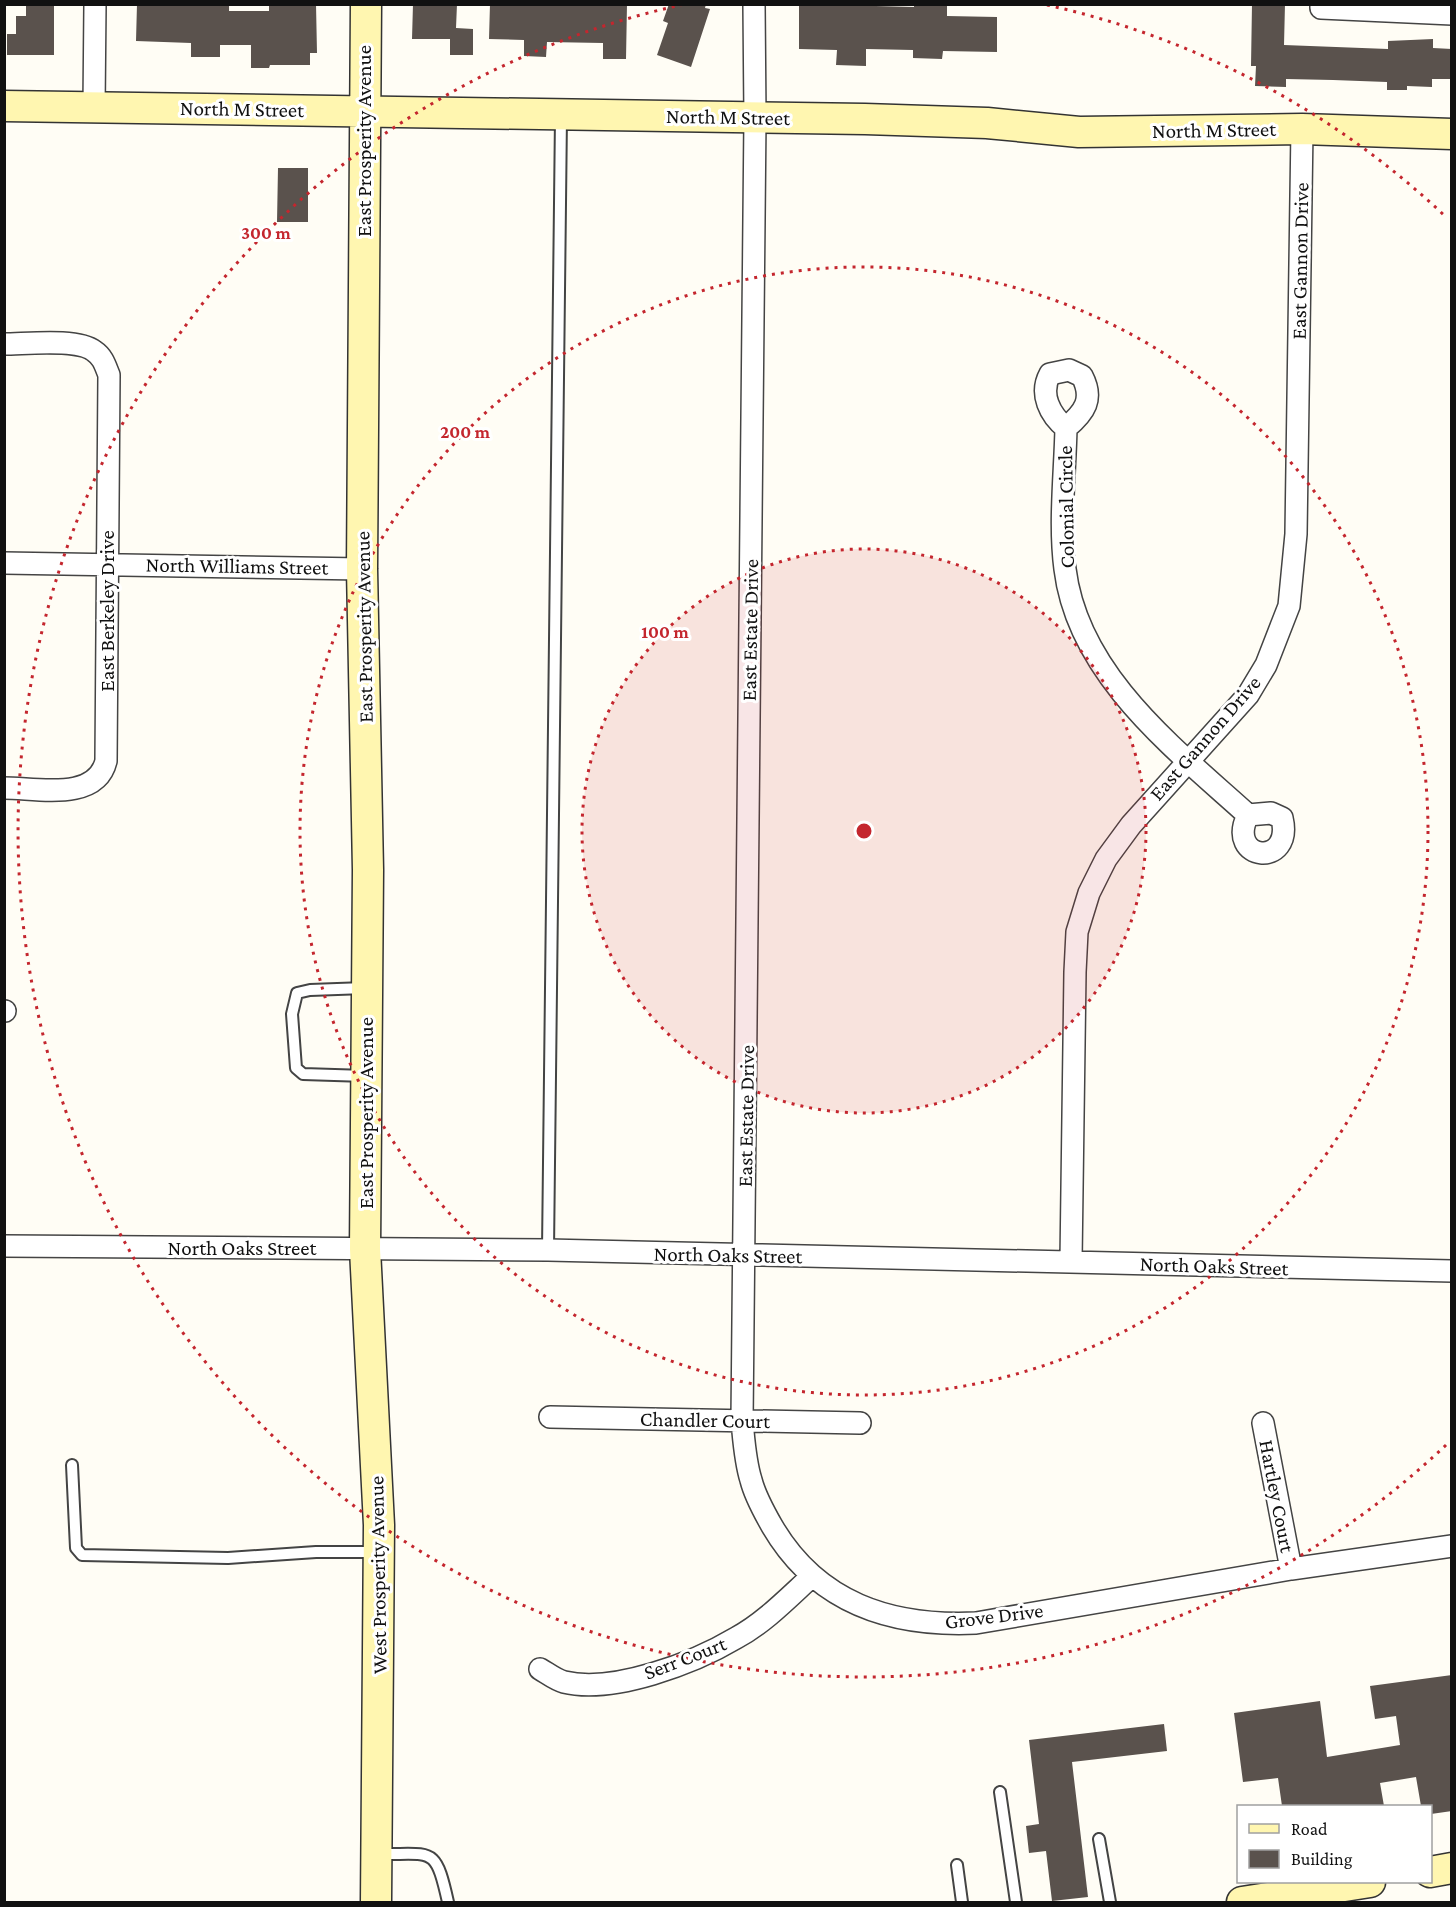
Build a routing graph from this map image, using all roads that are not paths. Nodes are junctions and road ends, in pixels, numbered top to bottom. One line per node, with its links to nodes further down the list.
1 (94, 4): 7 (street)
2 (366, 4): 8 (main road, East Prosperity Avenue)
3 (754, 4): 10 (street, East Estate Drive)
4 (1321, 4): 5 (street)
5 (1452, 14)
6 (4, 106): 7 (main road, North M Street)
7 (94, 107): 8 (main road, North M Street)
8 (364, 110): 9 (main road, North M Street); 17 (main road, East Prosperity Avenue)
9 (561, 113): 10 (main road, North M Street); 25 (lane)
10 (755, 118): 11 (main road, North M Street); 26 (street, East Estate Drive)
11 (1302, 129): 12 (main road, North M Street); 18 (street, East Gannon Drive)
12 (1452, 134)
13 (4, 344): 16 (street, East Berkeley Drive)
14 (1066, 428): 18 (street, Colonial Circle)
15 (4, 563): 16 (street, North Williams Street)
16 (106, 564): 17 (street, North Williams Street); 19 (street, East Berkeley Drive)
17 (362, 569): 21 (main road, East Prosperity Avenue)
18 (1188, 761): 20 (street, Colonial Circle); 27 (street, East Gannon Drive)
19 (4, 788)
20 (1248, 815)
21 (367, 988): 22 (main road, East Prosperity Avenue); 22 (lane)
22 (366, 1076): 24 (main road, East Prosperity Avenue)
23 (4, 1246): 24 (street, North Oaks Street)
24 (365, 1249): 25 (street, North Oaks Street); 35 (main road, West Prosperity Avenue)
25 (548, 1250): 26 (street, North Oaks Street)
26 (744, 1256): 27 (street, North Oaks Street); 30 (street, Grove Drive)
27 (1071, 1261): 28 (street, North Oaks Street)
28 (1452, 1271)
29 (550, 1417): 30 (street, Chandler Court)
30 (742, 1421): 31 (street, Chandler Court); 37 (street, Grove Drive)
31 (860, 1423)
32 (1263, 1423): 36 (street, Hartley Court)
33 (72, 1465): 35 (lane)
34 (1452, 1546): 36 (street, Grove Drive)
35 (379, 1552): 41 (main road, West Prosperity Avenue)
36 (1291, 1569): 37 (street, Grove Drive)
37 (811, 1576): 38 (street, Serr Court)
38 (540, 1670)
39 (1000, 1792): 49 (lane)
40 (1099, 1839): 50 (lane)
41 (376, 1854): 46 (main road, West Prosperity Avenue); 47 (lane)
42 (957, 1865): 48 (lane)
43 (1452, 1868): 44 (main road)
44 (1432, 1872)
45 (1358, 1883): 51 (main road)
46 (376, 1902)
47 (448, 1902)
48 (962, 1902)
49 (1016, 1902)
50 (1110, 1902)
51 (1242, 1902)

